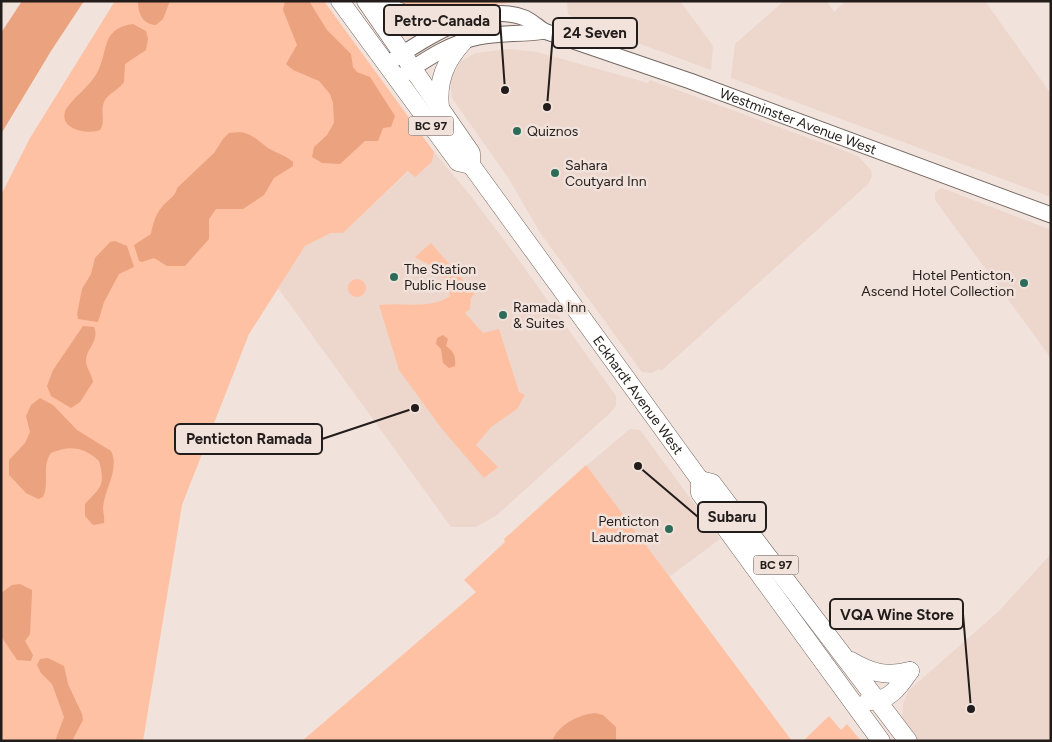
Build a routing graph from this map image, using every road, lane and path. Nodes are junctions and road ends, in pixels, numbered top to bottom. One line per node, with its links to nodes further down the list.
1 (340, 1): 8 (highway, Eckhardt Avenue West / BC 97)
2 (366, 1): 7 (highway, Eckhardt Avenue West / BC 97)
3 (379, 1): 4 (highway)
4 (460, 21): 5 (main road, Westminster Avenue West); 7 (main road, Westminster Avenue West)
5 (544, 31): 6 (main road, Westminster Avenue West); 13 (main road, Westminster Avenue West)
6 (462, 42): 9 (main road, Westminster Avenue West); 11 (highway)
7 (402, 54): 8 (main road, Westminster Avenue West); 9 (highway, Eckhardt Avenue West / BC 97)
8 (386, 65): 10 (highway, Eckhardt Avenue West / BC 97)
9 (412, 69): 10 (main road, Westminster Avenue West); 11 (highway, Eckhardt Avenue West / BC 97)
10 (396, 80): 12 (highway, Eckhardt Avenue West / BC 97)
11 (440, 108): 12 (highway, Eckhardt Avenue West / BC 97)
12 (470, 165): 14 (highway, Eckhardt Avenue West / BC 97)
13 (1051, 215)
14 (700, 480): 15 (highway, Eckhardt Avenue West / BC 97); 16 (highway, Eckhardt Avenue West / BC 97)
15 (792, 621): 17 (highway); 18 (highway, Eckhardt Avenue West / BC 97)
16 (846, 658): 17 (highway, Eckhardt Avenue West / BC 97); 17 (highway)
17 (879, 702): 19 (highway, Eckhardt Avenue West / BC 97)
18 (881, 741)
19 (908, 741)

